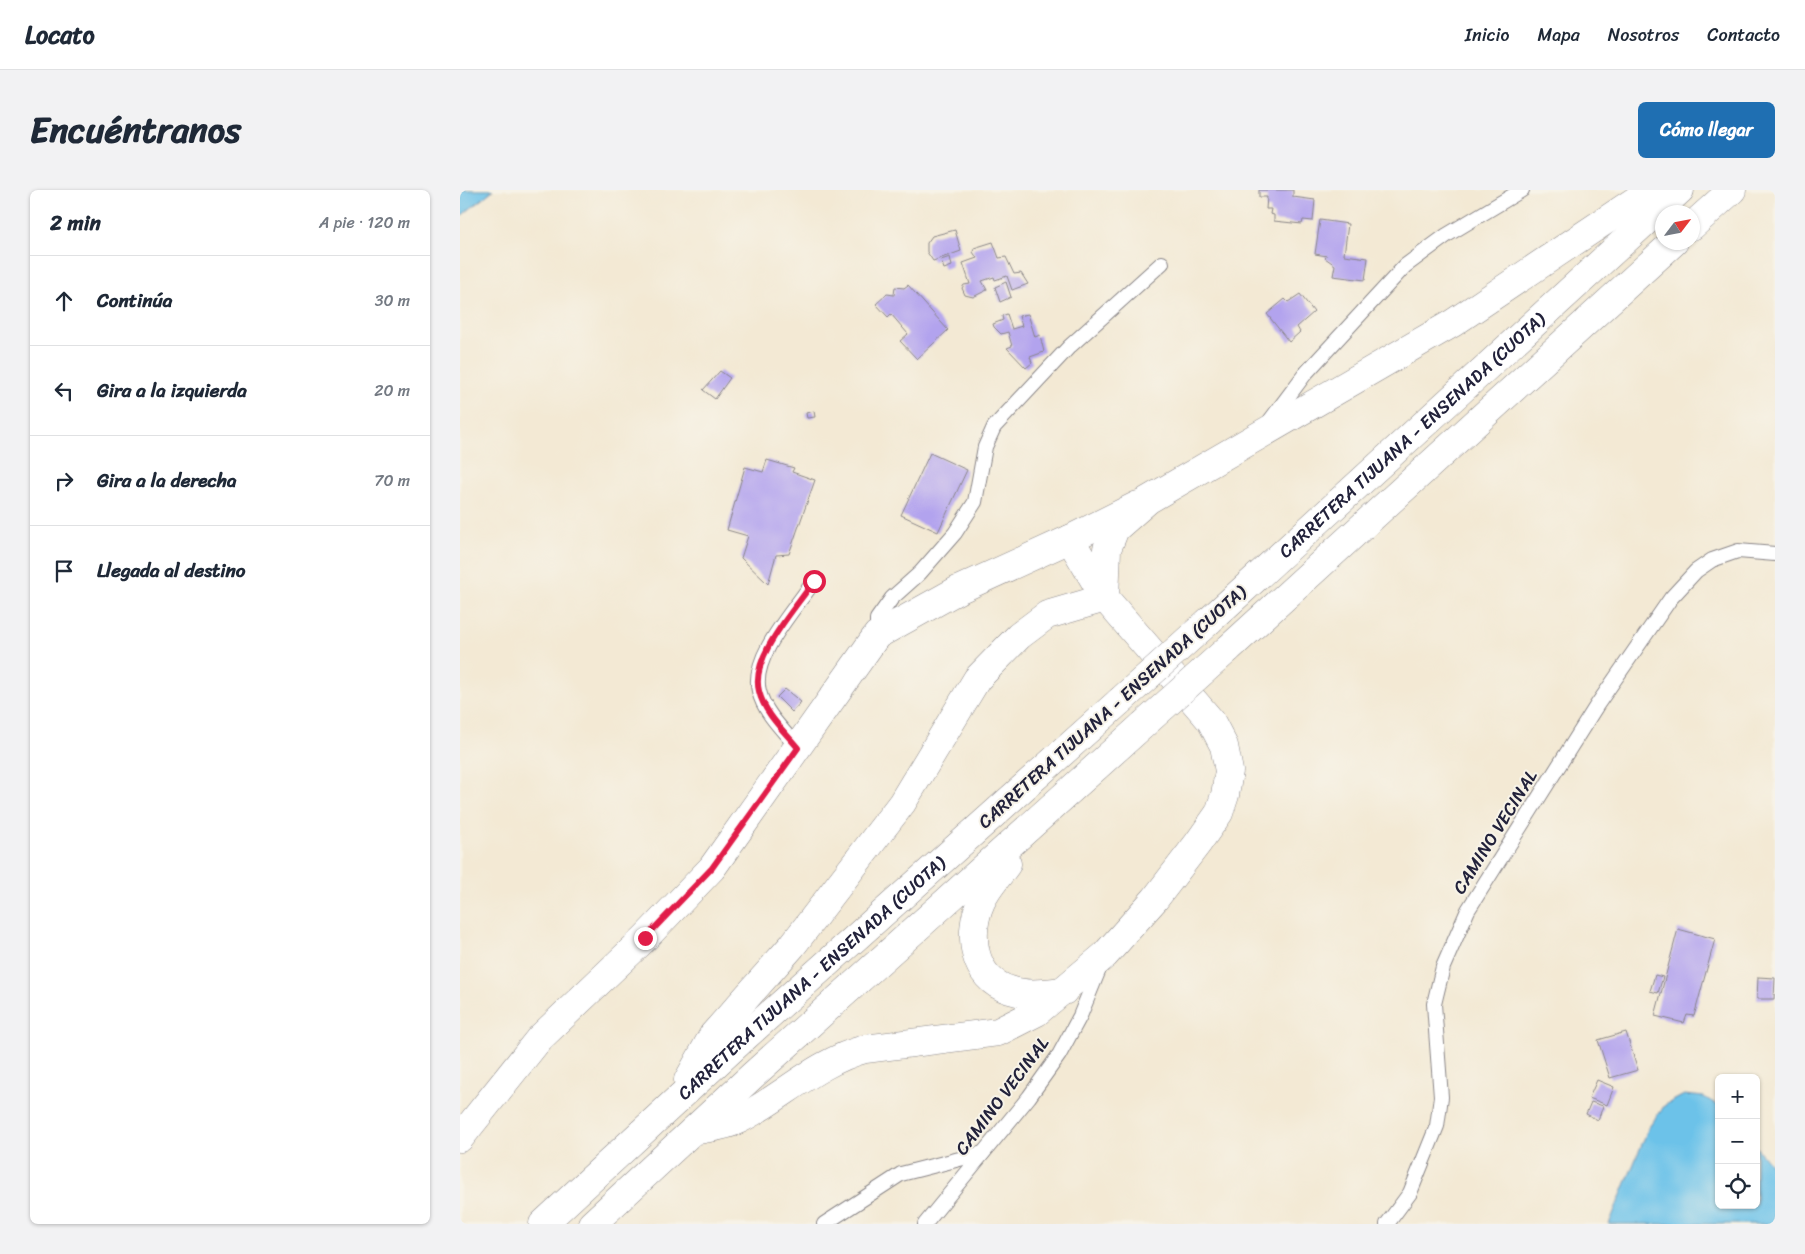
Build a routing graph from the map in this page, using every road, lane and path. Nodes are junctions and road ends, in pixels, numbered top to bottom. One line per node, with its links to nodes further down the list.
1 (1522, 190): 8 (lane)
2 (1651, 190): 8 (main road)
3 (1680, 190): 19 (main road, CARRETERA TIJUANA - ENSENADA (CUOTA), bridge)
4 (1732, 190): 5 (main road)
5 (1700, 219)
6 (1665, 250): 16 (main road, CARRETERA TIJUANA - ENSENADA (CUOTA), bridge)
7 (1162, 263): 14 (lane)
8 (1259, 435): 9 (main road)
9 (1148, 500): 10 (main road); 13 (main road)
10 (1070, 538): 13 (main road); 14 (main road)
11 (1775, 554): 27 (lane, CAMINO VECINAL)
12 (814, 581): 15 (lane)
13 (1105, 598): 17 (main road); 19 (main road)
14 (877, 635): 15 (main road)
15 (798, 748): 21 (main road)
16 (1032, 826): 18 (main road); 20 (main road, CARRETERA TIJUANA - ENSENADA (CUOTA))
17 (1105, 955): 18 (main road); 22 (lane, CAMINO VECINAL)
18 (1064, 991): 20 (main road)
19 (676, 1102): 23 (main road, CARRETERA TIJUANA - ENSENADA (CUOTA))
20 (693, 1131): 24 (main road, CARRETERA TIJUANA - ENSENADA (CUOTA))
21 (460, 1138)
22 (983, 1153): 25 (lane); 26 (lane, CAMINO VECINAL)
23 (543, 1224)
24 (592, 1224)
25 (824, 1224)
26 (925, 1224)
27 (1387, 1224)

